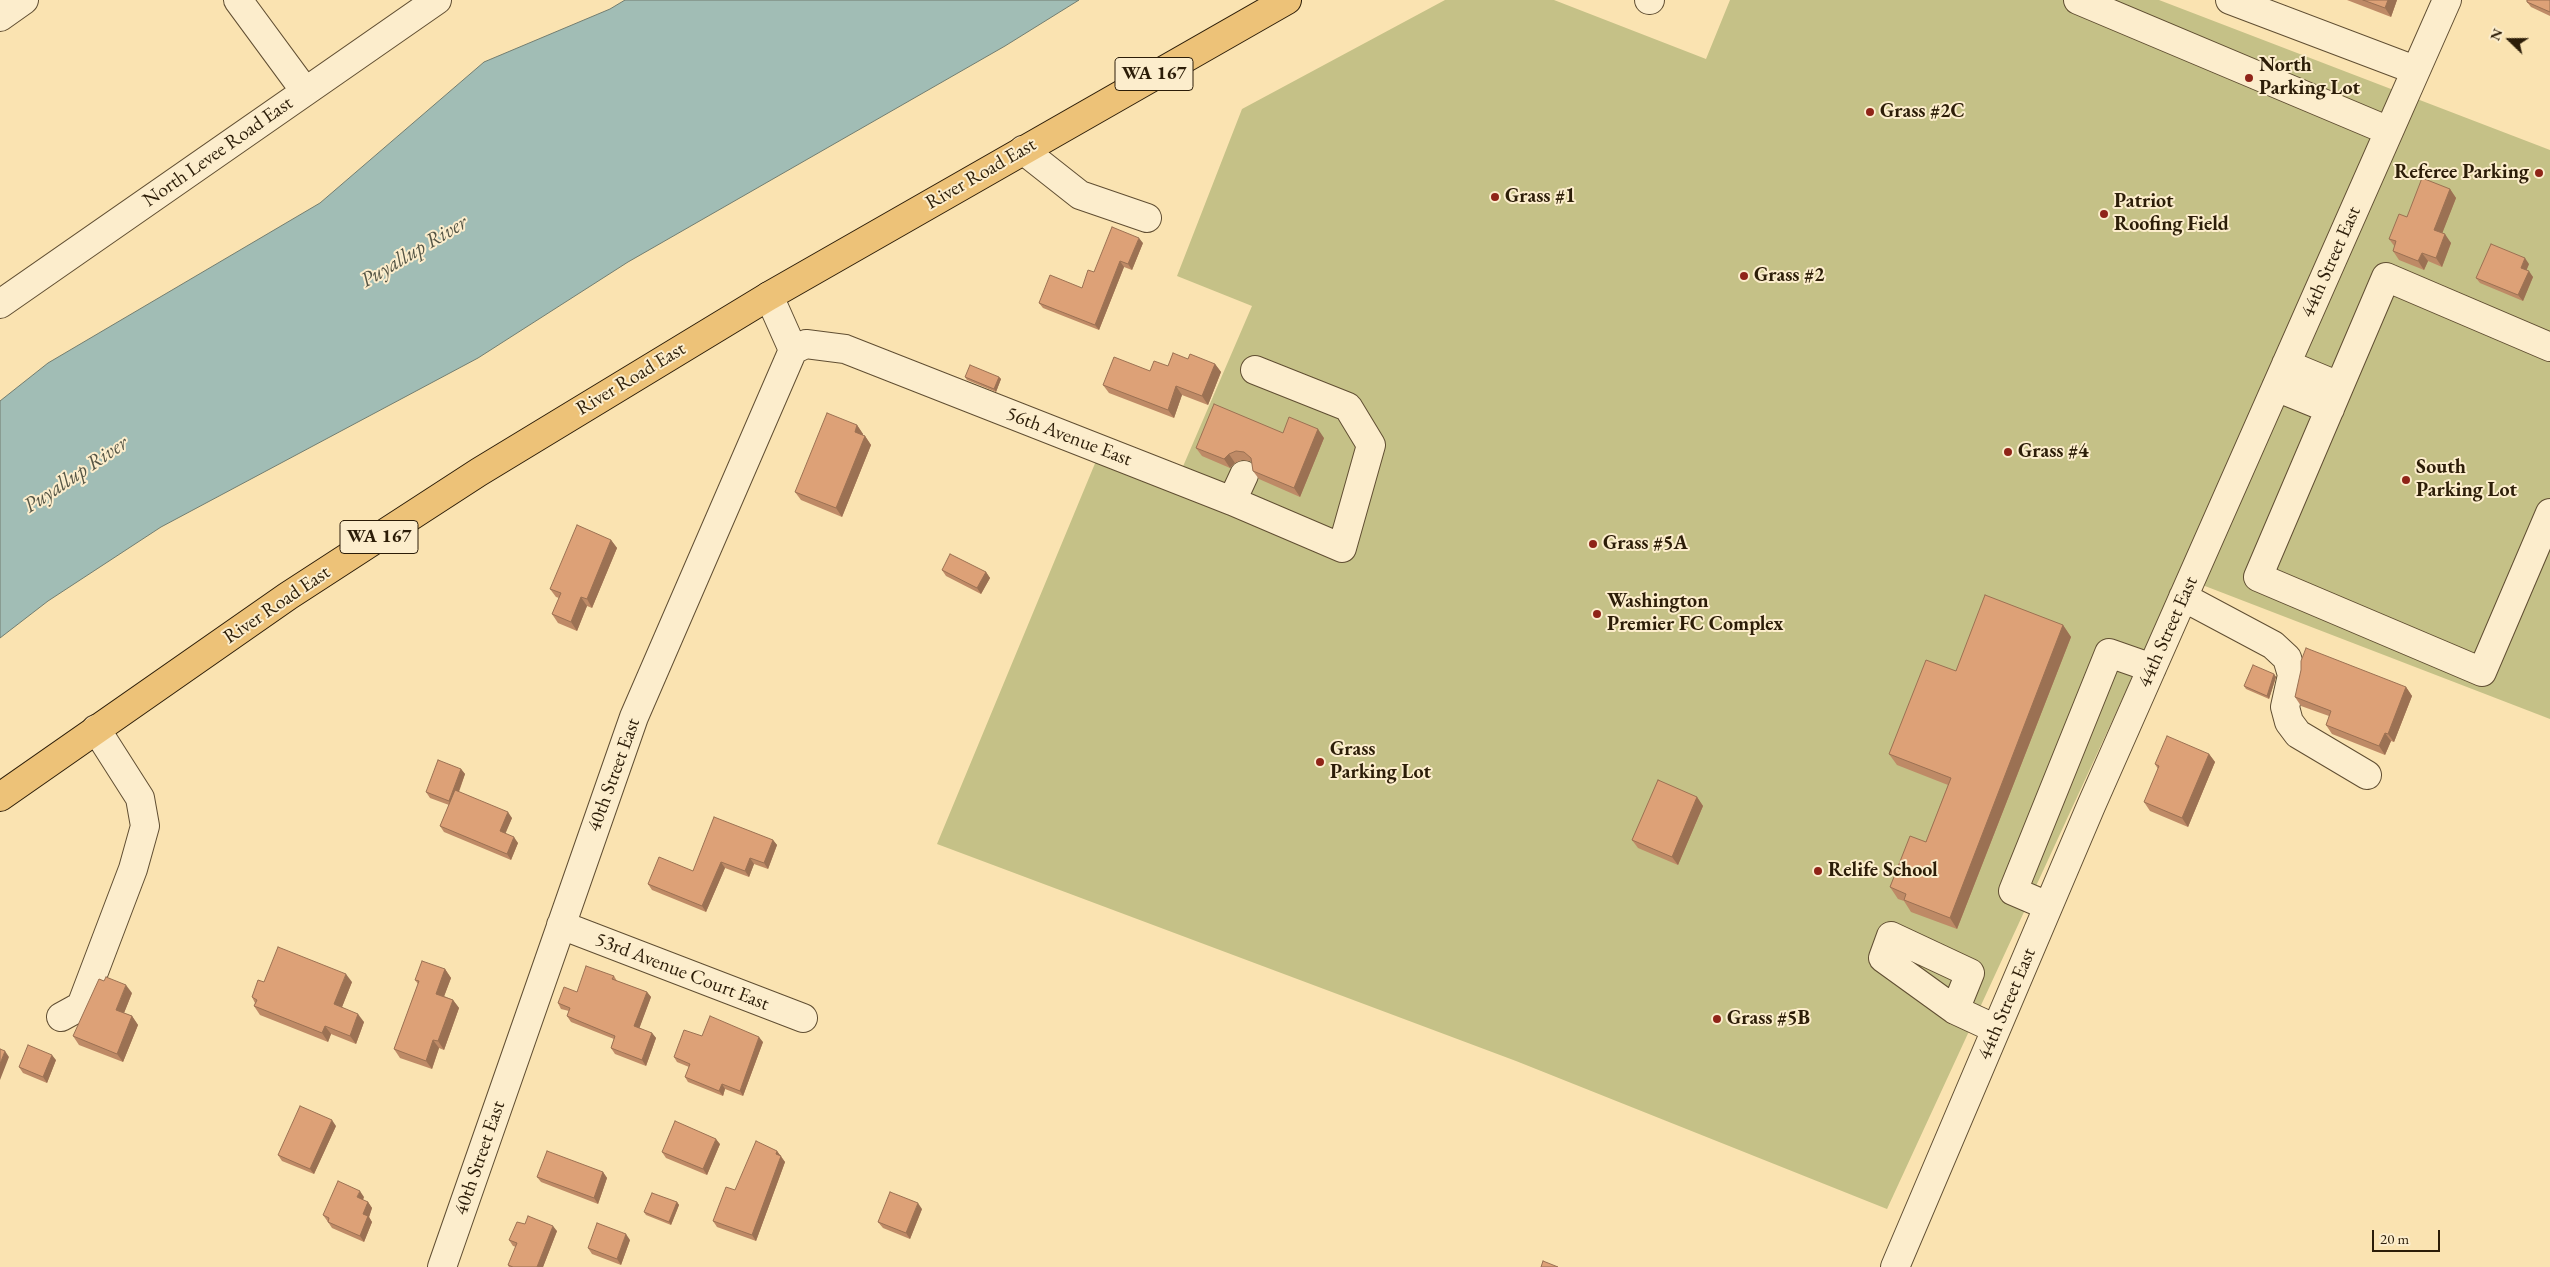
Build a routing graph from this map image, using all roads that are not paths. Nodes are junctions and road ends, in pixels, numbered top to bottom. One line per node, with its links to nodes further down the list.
1 (24, 0): 8 (street)
2 (238, 0): 10 (street)
3 (437, 0): 10 (street, North Levee Road East)
4 (1286, 0): 12 (main road, River Road East / WA 167)
5 (2078, 0): 11 (street)
6 (2230, 0): 9 (street)
7 (2447, 0): 9 (street, 44th Street East)
8 (0, 17)
9 (2415, 70): 11 (street, 44th Street East)
10 (305, 92): 15 (street, North Levee Road East)
11 (2389, 131): 19 (street, 44th Street East)
12 (1023, 150): 13 (street); 14 (main road, River Road East / WA 167)
13 (1147, 218)
14 (769, 296): 17 (street); 26 (main road, River Road East / WA 167)
15 (0, 304)
16 (2550, 347): 20 (street)
17 (793, 350): 22 (street, 56th Avenue East); 30 (street, 40th Street East)
18 (1255, 370): 22 (street, 56th Avenue East)
19 (2281, 376): 20 (street); 24 (street, 44th Street East)
20 (2335, 397): 23 (street)
21 (1244, 475): 22 (street)
22 (1232, 501)
23 (2550, 512)
24 (2183, 597): 25 (street, 44th Street East); 27 (street)
25 (2152, 668): 29 (street, 44th Street East); 29 (street)
26 (96, 729): 28 (main road, River Road East / WA 167); 32 (street)
27 (2367, 775)
28 (0, 797)
29 (2048, 906): 34 (street, 44th Street East)
30 (560, 926): 33 (street, 53rd Avenue Court East); 35 (street, 40th Street East)
31 (1955, 1010): 34 (street)
32 (61, 1017)
33 (803, 1018)
34 (1996, 1029): 36 (street, 44th Street East)
35 (442, 1267)
36 (1895, 1267)

